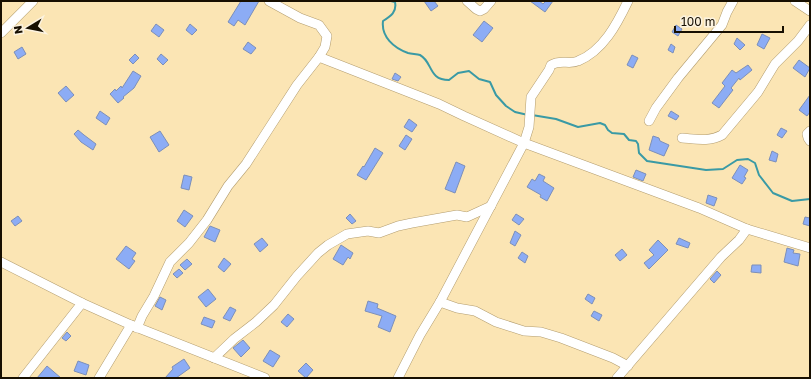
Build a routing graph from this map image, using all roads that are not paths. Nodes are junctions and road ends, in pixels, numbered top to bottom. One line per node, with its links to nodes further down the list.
1 (33, 1): 10 (street)
2 (269, 1): 11 (street)
3 (467, 1): 4 (street)
4 (491, 1)
5 (628, 1): 16 (street)
6 (733, 1): 12 (street)
7 (795, 1): 8 (street)
8 (810, 12)
9 (810, 25): 14 (street)
10 (1, 33)
11 (319, 57): 16 (street); 23 (street)
12 (649, 121)
13 (810, 131): 15 (street)
14 (682, 138)
15 (810, 141)
16 (524, 143): 17 (street); 18 (street)
17 (491, 206): 21 (street); 24 (street)
18 (747, 229): 19 (street); 25 (street)
19 (810, 248)
20 (1, 262): 22 (street)
21 (440, 302): 25 (street); 29 (street)
22 (82, 303): 23 (street); 26 (street)
23 (134, 326): 24 (street); 27 (street)
24 (214, 358): 28 (street)
25 (628, 366): 30 (street)
26 (23, 378)
27 (99, 378)
28 (265, 378)
29 (398, 378)
30 (617, 378)

